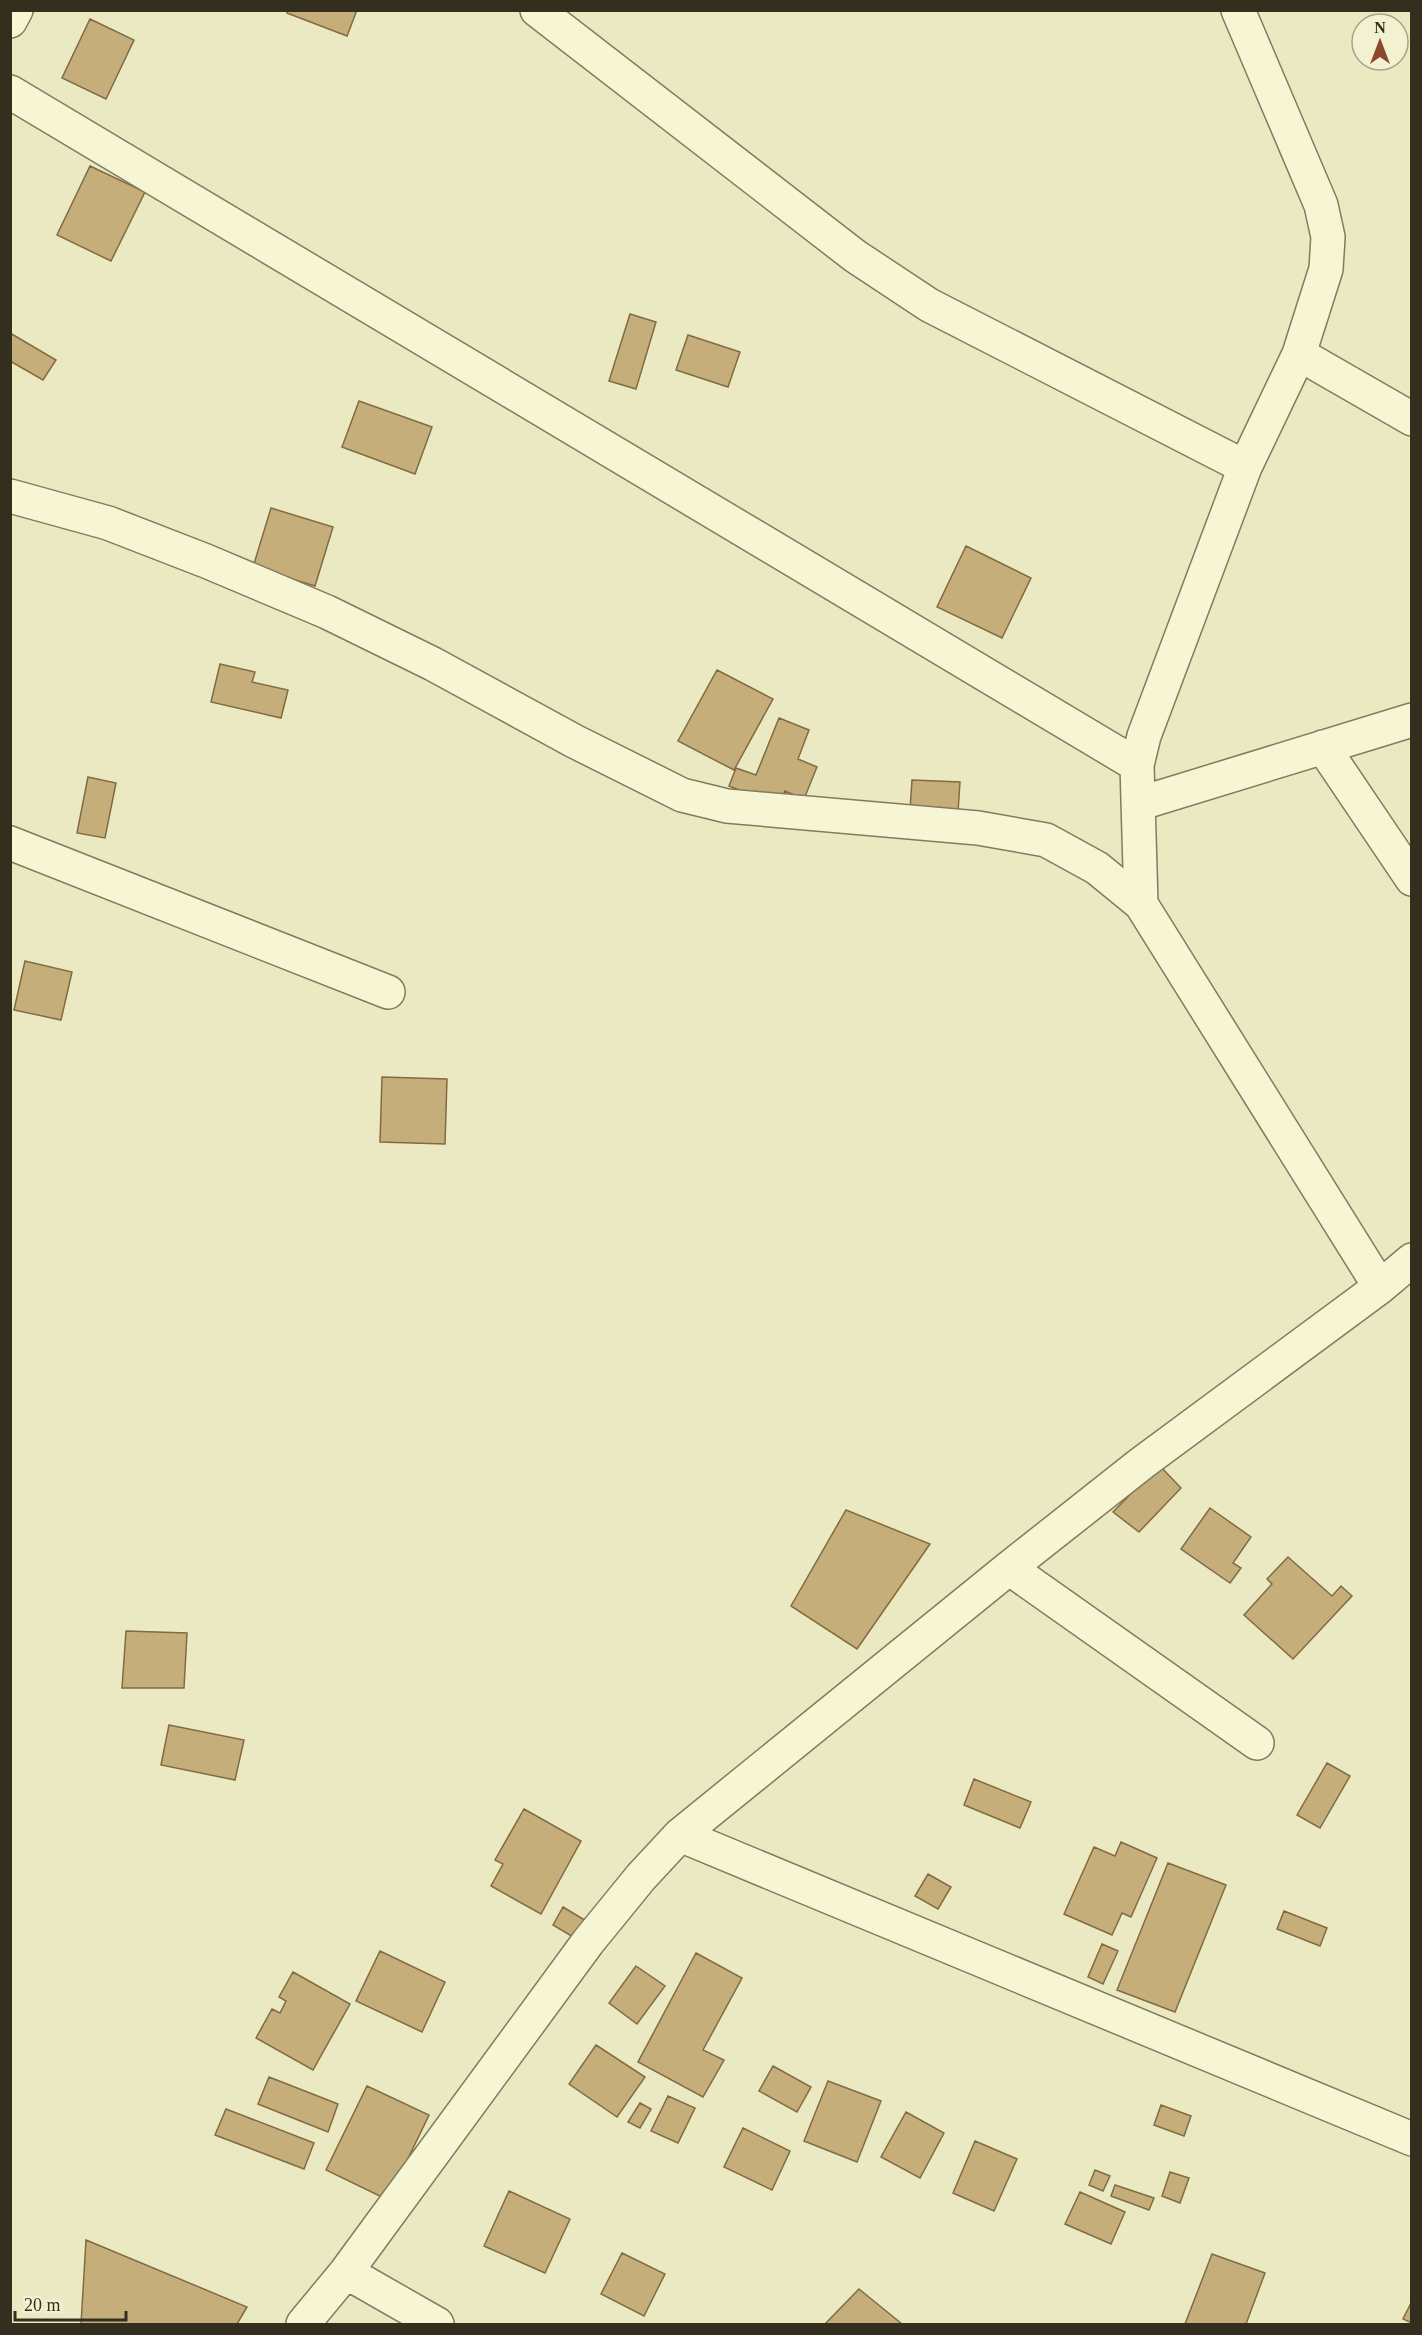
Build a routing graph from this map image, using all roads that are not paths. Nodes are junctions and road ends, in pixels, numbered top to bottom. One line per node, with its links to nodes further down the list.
1 (16, 10): 4 (street)
2 (537, 10): 8 (street)
3 (1238, 10): 6 (street)
4 (10, 21)
5 (10, 92): 12 (street)
6 (1299, 354): 7 (street); 8 (street)
7 (1412, 419)
8 (1245, 467): 12 (street)
9 (10, 496): 16 (street)
10 (1412, 720): 11 (street)
11 (1323, 747): 13 (street); 15 (street)
12 (1137, 765): 13 (street)
13 (1138, 804): 16 (street)
14 (10, 843): 17 (street)
15 (1412, 879)
16 (1141, 904): 19 (street)
17 (388, 992)
18 (1412, 1260): 19 (street)
19 (1380, 1287): 20 (street)
20 (1009, 1568): 21 (street); 22 (street)
21 (1257, 1743)
22 (680, 1835): 23 (street); 24 (street)
23 (1412, 2139)
24 (346, 2272): 25 (street); 26 (street)
25 (303, 2325)
26 (437, 2325)

